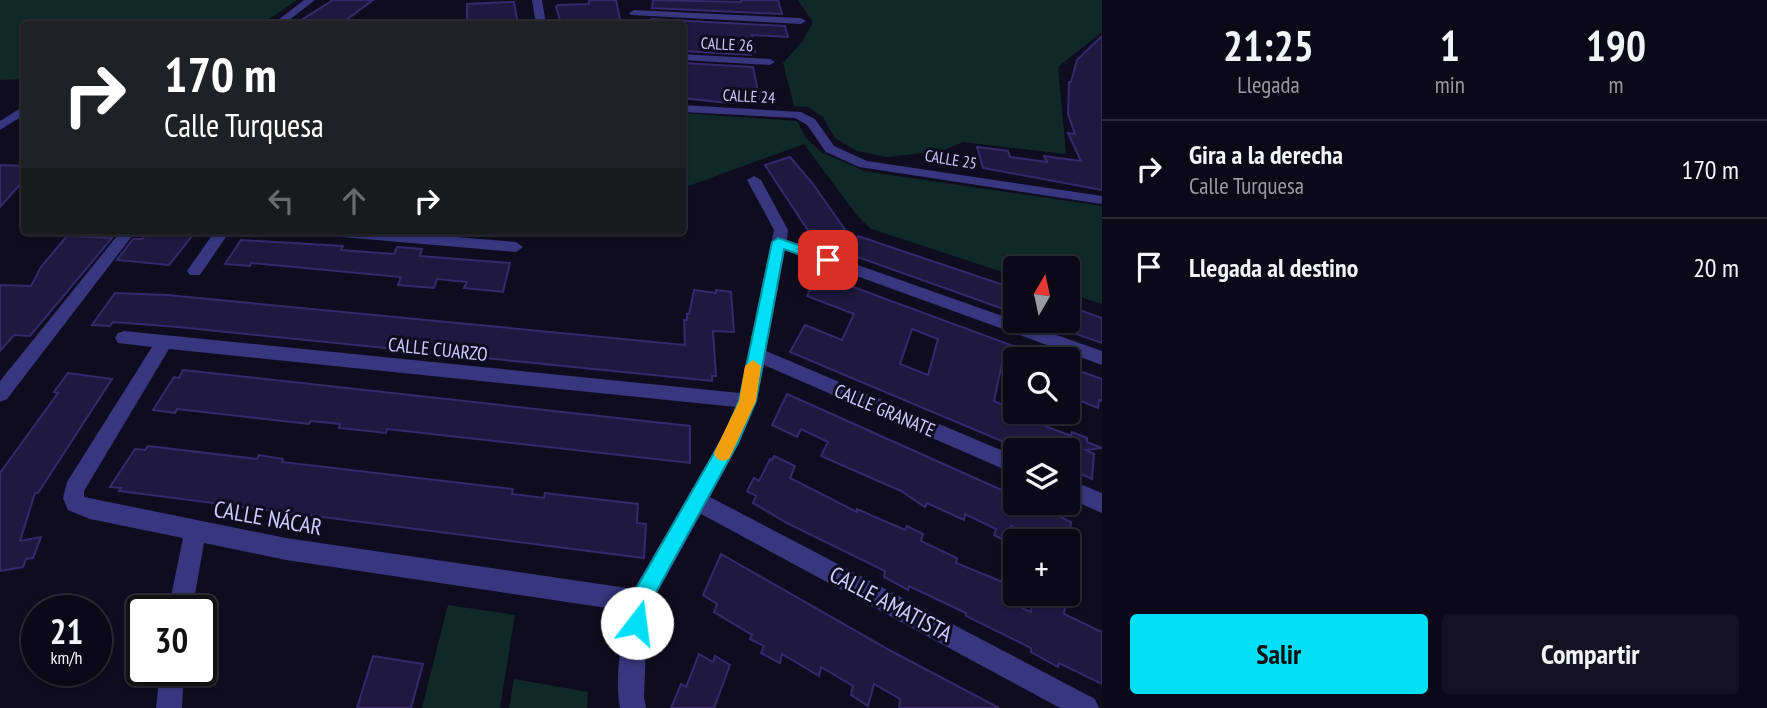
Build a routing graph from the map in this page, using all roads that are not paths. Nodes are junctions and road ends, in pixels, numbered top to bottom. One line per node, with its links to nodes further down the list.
1 (310, 0): 5 (street)
2 (537, 0): 6 (street)
3 (633, 0): 4 (street)
4 (634, 12): 7 (street); 8 (street)
5 (284, 21)
6 (540, 21)
7 (635, 21)
8 (801, 21)
9 (686, 57): 10 (street, CALLE 26)
10 (770, 62)
11 (686, 108): 13 (street, CALLE 24)
12 (21, 112): 14 (street)
13 (811, 122): 16 (street, CALLE 25)
14 (0, 126)
15 (754, 180): 21 (street)
16 (1102, 200)
17 (127, 235): 28 (street)
18 (220, 235): 23 (street)
19 (434, 235): 20 (street)
20 (460, 236): 22 (street)
21 (778, 242): 26 (street); 27 (street)
22 (516, 247)
23 (195, 271)
24 (124, 338): 25 (street, CALLE CUARZO)
25 (164, 342): 29 (street, CALLE CUARZO); 34 (street, CALLE NÁCAR)
26 (755, 354): 29 (street); 30 (street, CALLE GRANATE)
27 (1102, 358)
28 (0, 394)
29 (748, 401): 32 (street)
30 (1003, 461)
31 (1080, 493): 33 (street)
32 (697, 501): 36 (street); 40 (street, CALLE AMATISTA)
33 (1102, 503)
34 (195, 531): 35 (street); 36 (street, CALLE NÁCAR)
35 (183, 595)
36 (640, 601): 39 (street)
37 (171, 686): 38 (street)
38 (169, 708)
39 (633, 708)
40 (1086, 708)

